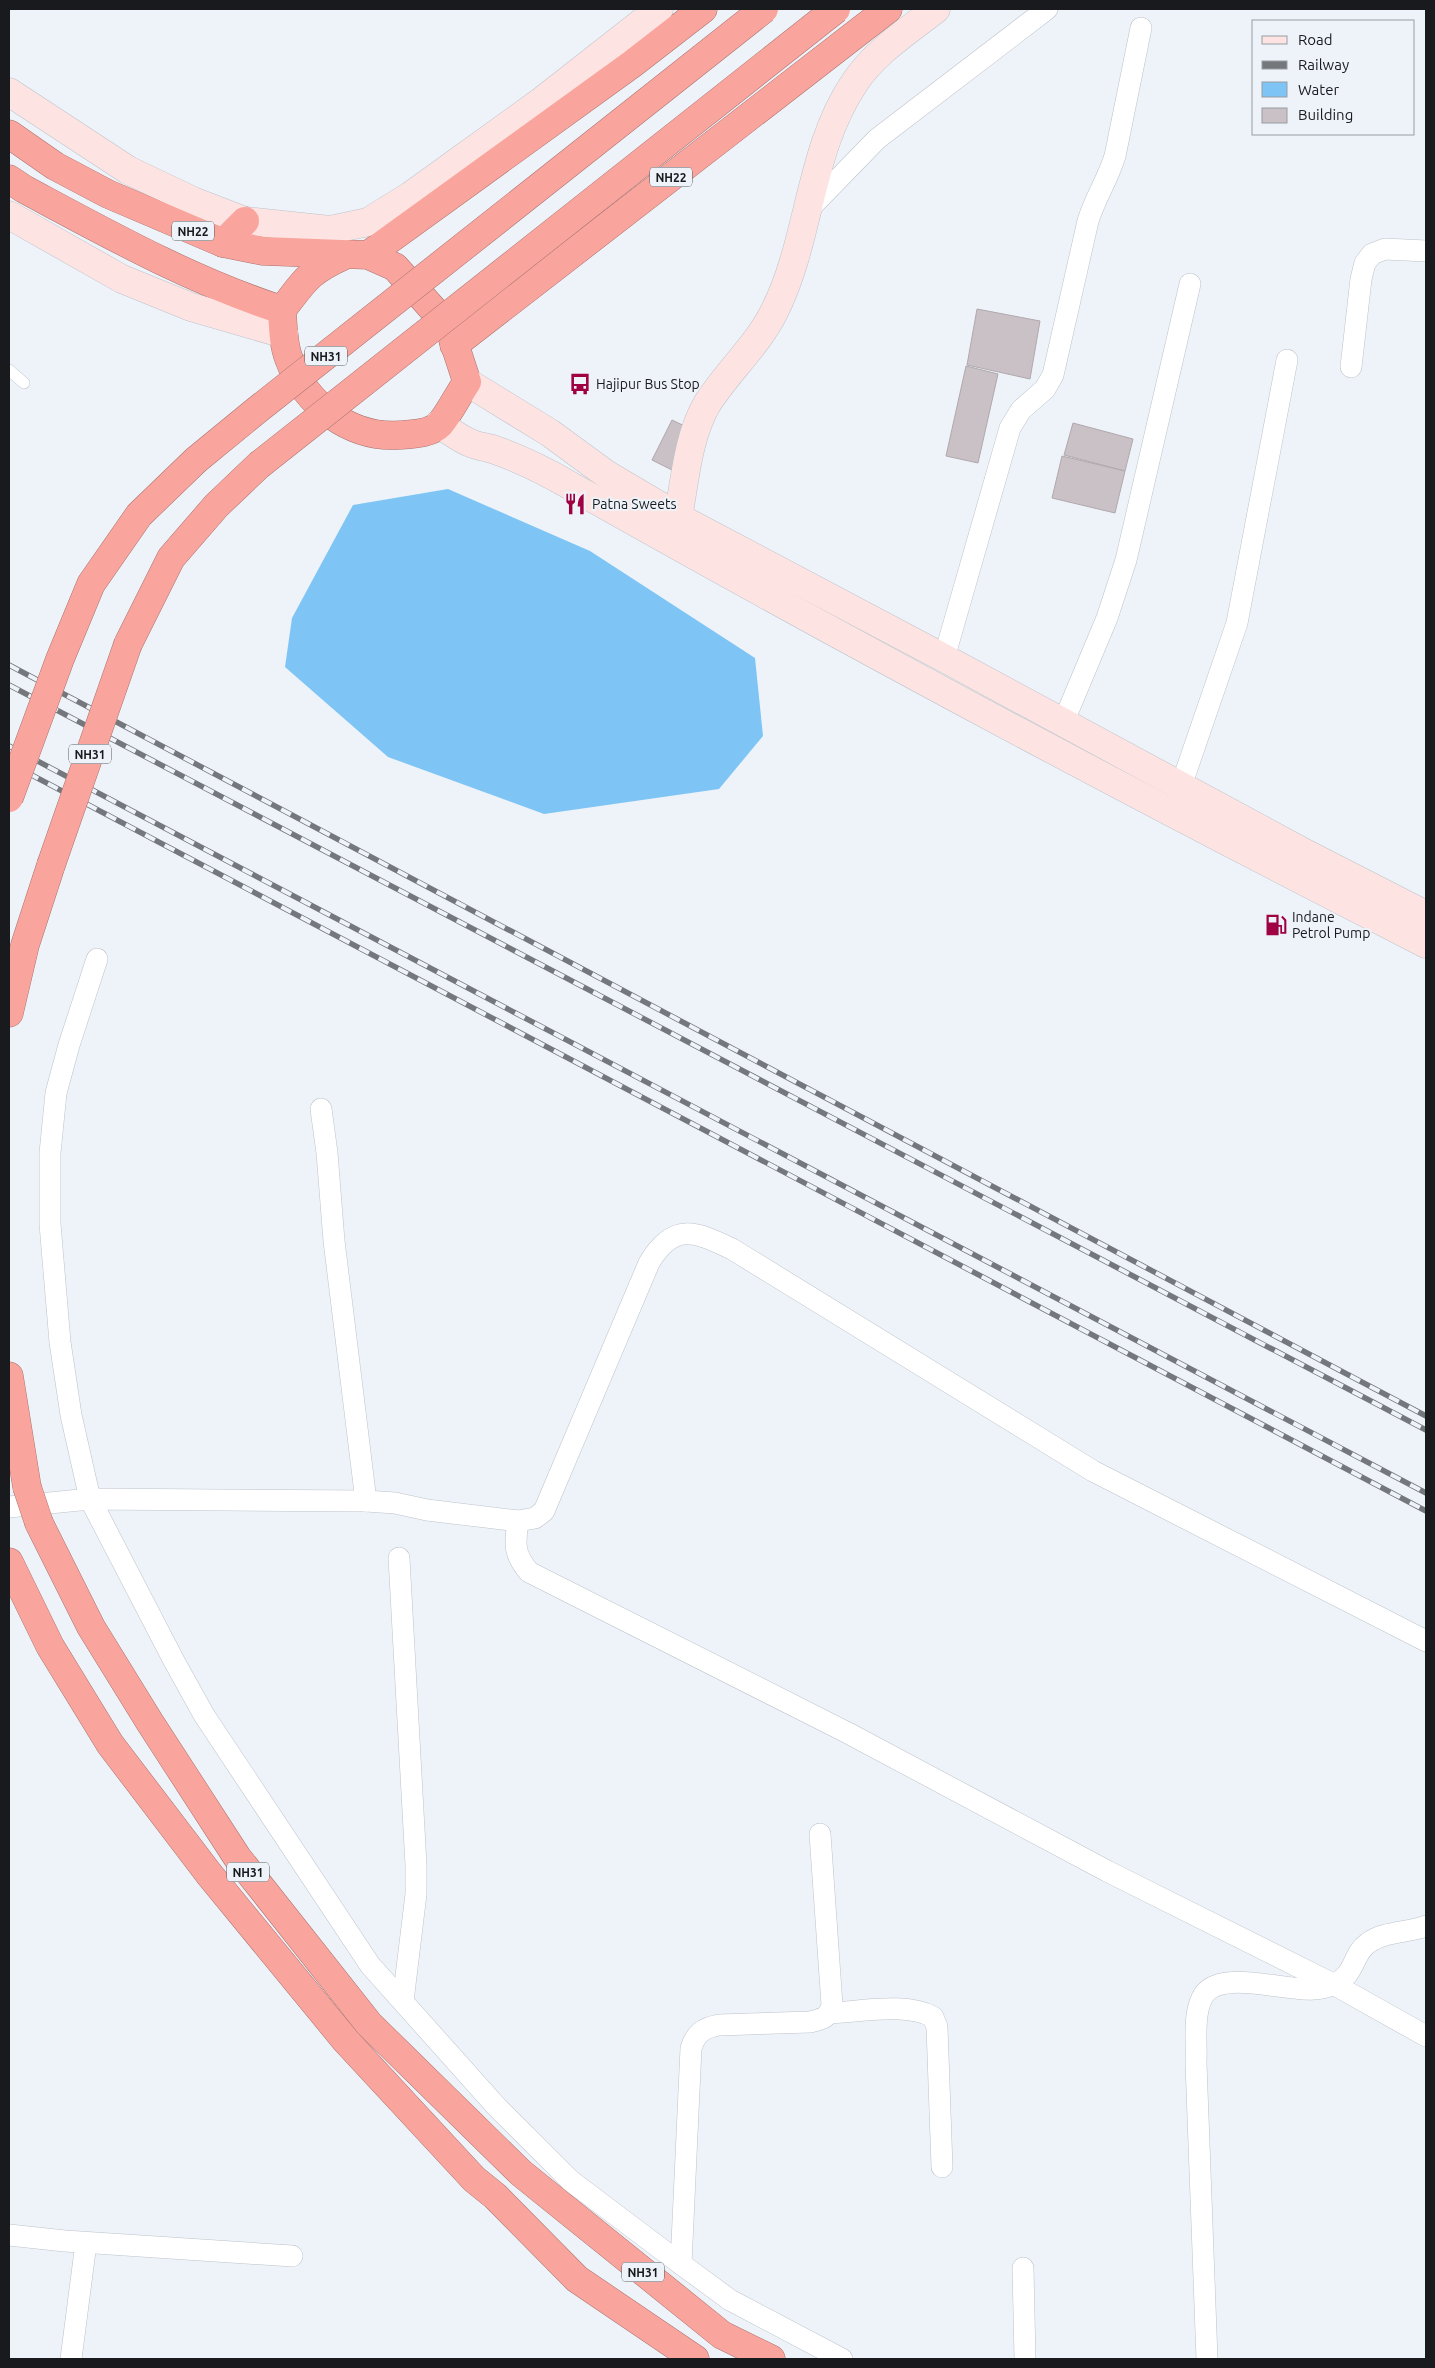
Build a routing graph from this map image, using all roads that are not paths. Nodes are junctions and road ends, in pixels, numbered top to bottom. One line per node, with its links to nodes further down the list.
1 (658, 9): 14 (main road)
2 (703, 9): 17 (highway)
3 (764, 9): 31 (highway, NH31, bridge)
4 (836, 9): 36 (highway, NH31, bridge)
5 (888, 9): 20 (highway, NH22)
6 (936, 9): 12 (main road)
7 (1047, 9): 12 (street)
8 (1141, 28): 28 (street)
9 (9, 92): 14 (main road)
10 (9, 134): 15 (highway, NH22)
11 (16, 184): 19 (highway)
12 (809, 209): 27 (main road)
13 (9, 215): 19 (main road)
14 (244, 221): 15 (highway)
15 (223, 243): 17 (highway, NH22)
16 (1426, 251): 22 (street)
17 (355, 255): 19 (highway); 20 (highway, NH22)
18 (1190, 284): 29 (street)
19 (283, 322): 26 (highway)
20 (454, 345): 24 (highway)
21 (1287, 360): 30 (street)
22 (1351, 368)
23 (9, 370): 25 (lane)
24 (467, 382): 26 (highway); 27 (main road)
25 (24, 383)
26 (439, 424): 32 (main road)
27 (678, 517): 28 (main road)
28 (944, 658): 29 (main road)
29 (1063, 723): 30 (main road)
30 (1181, 786): 32 (main road)
31 (9, 798)
32 (1358, 895): 33 (main road); 34 (main road)
33 (1426, 915)
34 (1426, 944)
35 (97, 960): 39 (street)
36 (9, 1013)
37 (321, 1109): 40 (street)
38 (9, 1376): 53 (highway, NH31, bridge)
39 (90, 1499): 40 (street); 41 (street); 49 (street)
40 (366, 1501): 42 (street)
41 (9, 1507)
42 (518, 1521): 45 (street); 48 (street)
43 (399, 1558): 49 (street)
44 (9, 1562): 54 (highway, NH31)
45 (1426, 1642)
46 (820, 1834): 50 (street)
47 (1426, 1926): 48 (street)
48 (1333, 1984): 51 (street); 65 (street)
49 (403, 2001): 58 (street)
50 (830, 2013): 52 (street); 58 (street)
51 (1426, 2036)
52 (942, 2168)
53 (521, 2173): 54 (highway); 62 (highway, NH31)
54 (495, 2196): 61 (highway, NH31)
55 (9, 2235): 56 (street)
56 (86, 2242): 57 (street); 60 (street)
57 (292, 2256)
58 (681, 2264): 63 (street)
59 (1023, 2268): 64 (street)
60 (71, 2359)
61 (695, 2359)
62 (771, 2359)
63 (842, 2359)
64 (1025, 2359)
65 (1207, 2359)

